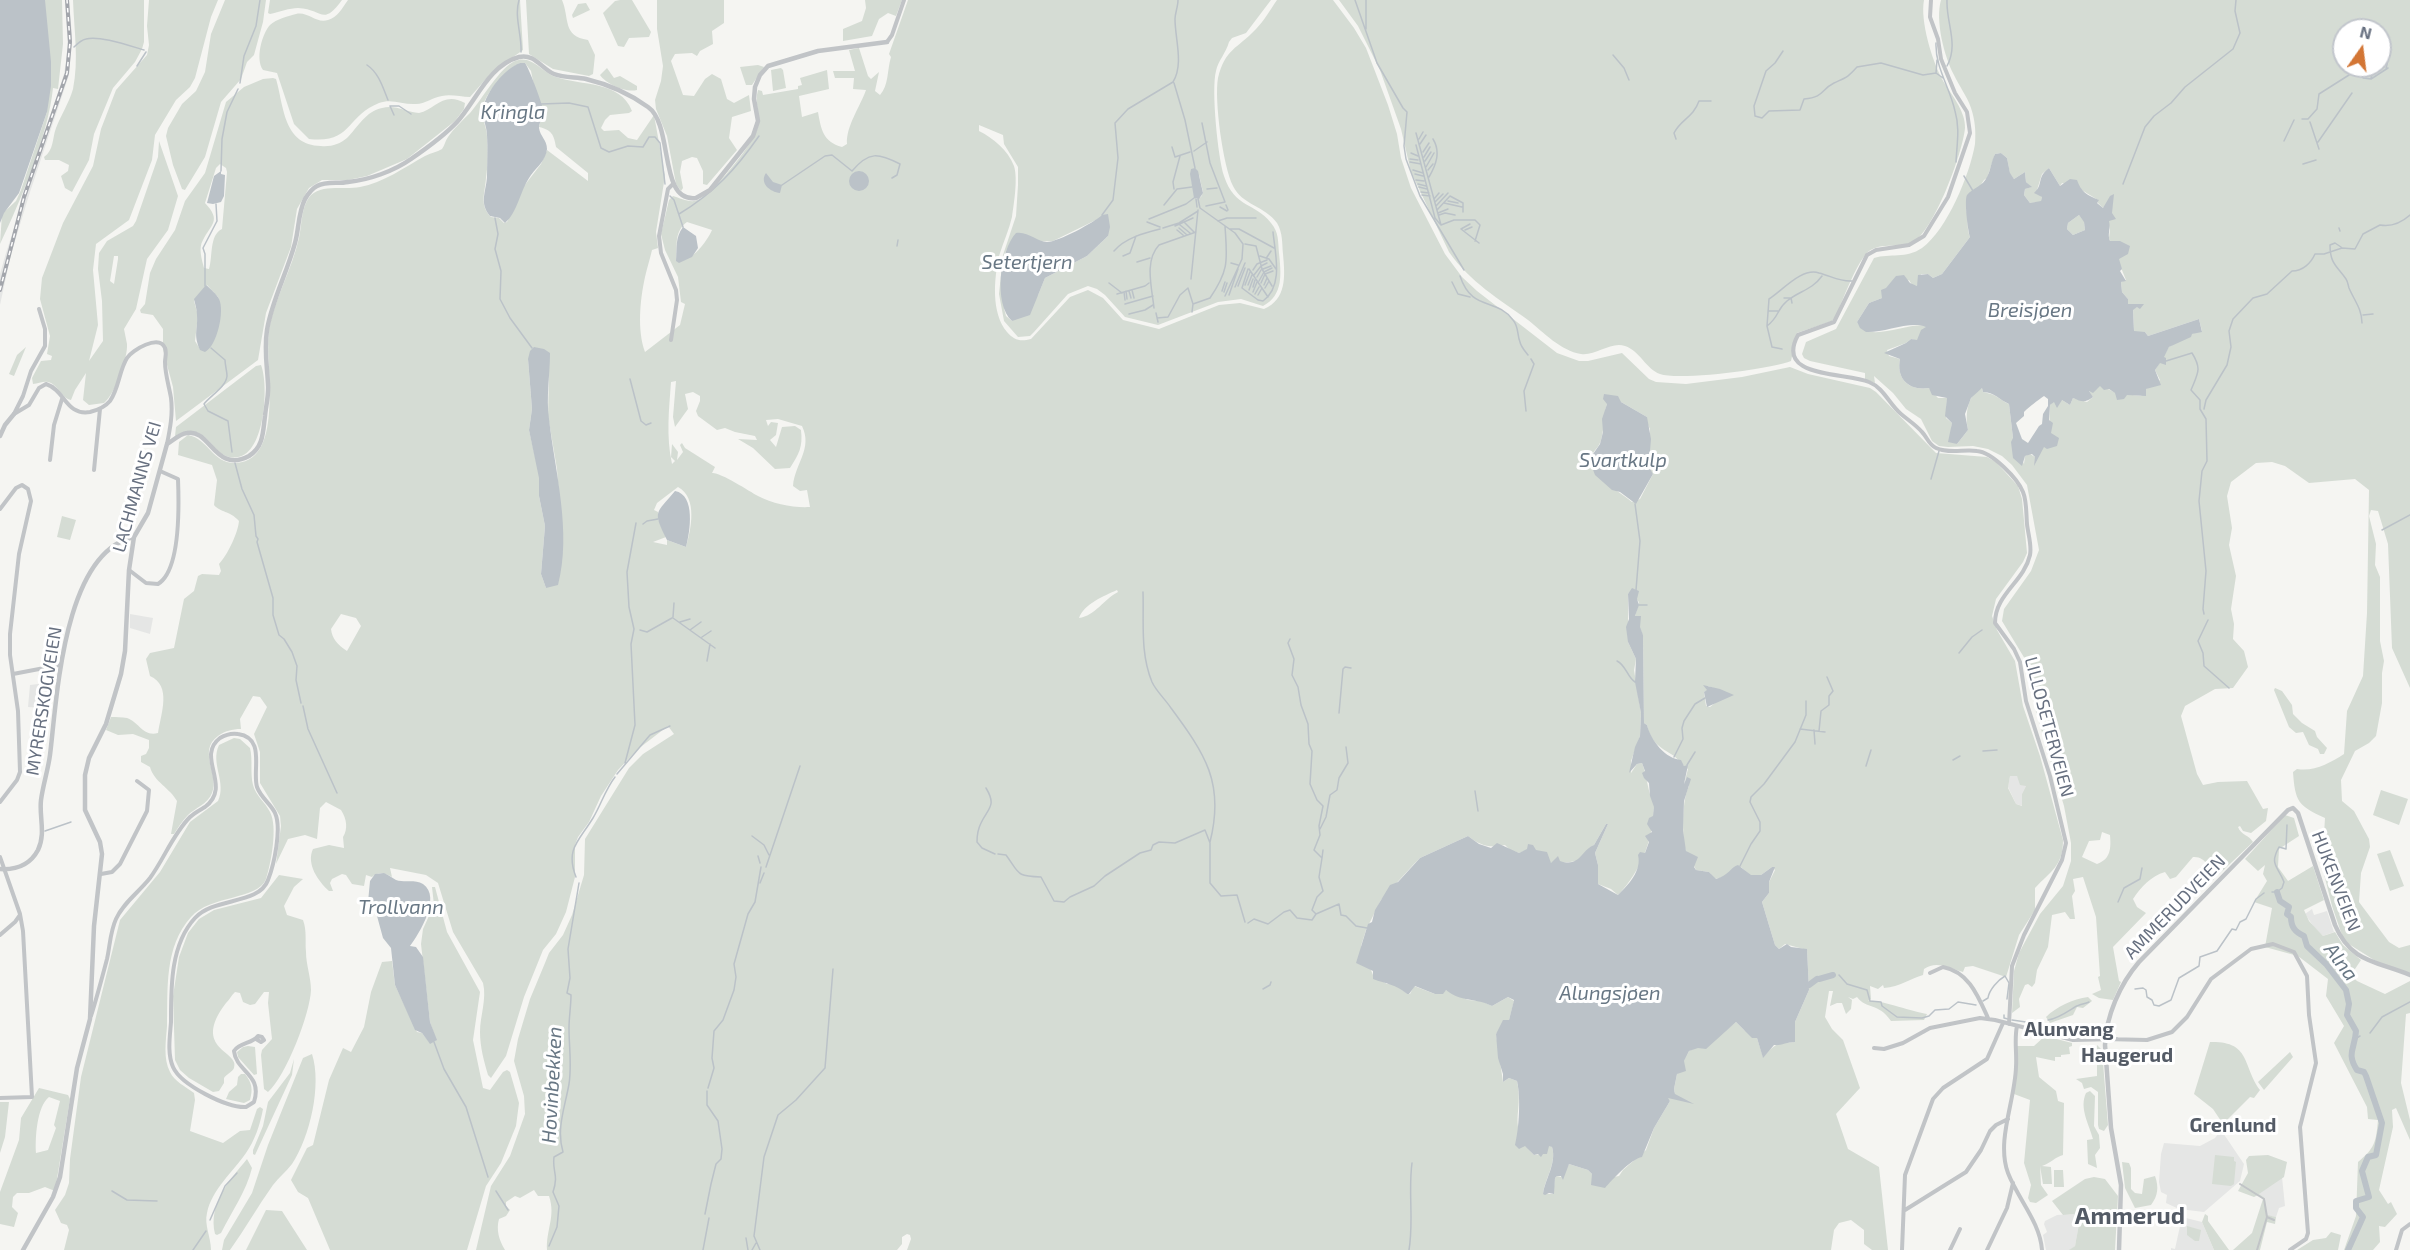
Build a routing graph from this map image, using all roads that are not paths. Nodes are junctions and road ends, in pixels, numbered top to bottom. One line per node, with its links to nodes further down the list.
1 (904, 0): 3 (street)
2 (1931, 0): 33 (street, LILLOSETERVEIEN)
3 (887, 42): 4 (street)
4 (672, 184): 6 (street); 11 (street)
5 (39, 309): 9 (street)
6 (671, 340)
7 (62, 398): 8 (street); 9 (street); 12 (street)
8 (100, 409): 11 (street, LACHMANNS VEI); 13 (street)
9 (14, 414): 10 (street)
10 (0, 436)
11 (167, 444): 14 (street, LACHMANNS VEI)
12 (50, 460)
13 (94, 470)
14 (160, 471): 16 (street, LACHMANNS VEI); 17 (street)
15 (0, 509): 19 (street)
16 (134, 537): 17 (street, LACHMANNS VEI); 18 (street, MYRERSKOGVEIEN)
17 (129, 570): 25 (street, LACHMANNS VEI)
18 (60, 665): 19 (street); 24 (street, MYRERSKOGVEIEN)
19 (13, 674): 21 (street)
20 (136, 781): 25 (street)
21 (0, 802)
22 (2281, 816): 29 (street, HUKENVEIEN); 36 (street, AMMERUDVEIEN)
23 (0, 857): 24 (street)
24 (2, 869): 26 (street)
25 (101, 873): 30 (street, LACHMANNS VEI)
26 (20, 914): 27 (street); 38 (street)
27 (0, 935)
28 (1930, 972): 31 (street)
29 (2410, 975)
30 (92, 1008): 35 (street); 47 (street, LACHMANNS VEI)
31 (1988, 1018): 32 (street); 37 (street)
32 (2003, 1023): 33 (street); 42 (street)
33 (2009, 1024): 34 (street)
34 (2017, 1026): 36 (street); 39 (street)
35 (259, 1037)
36 (2107, 1039): 52 (street, AMMERUDVEIEN); 54 (street)
37 (1874, 1048)
38 (0, 1098)
39 (2008, 1119): 40 (street); 42 (street)
40 (2013, 1183): 50 (street); 51 (street)
41 (2240, 1184): 43 (street)
42 (1905, 1210): 48 (street)
43 (2266, 1217): 44 (street); 53 (street)
44 (2274, 1220)
45 (2410, 1224): 55 (street)
46 (1960, 1229): 49 (street)
47 (23, 1250)
48 (1902, 1250)
49 (1950, 1250)
50 (1987, 1250)
51 (2042, 1250)
52 (2119, 1250)
53 (2257, 1250)
54 (2290, 1250)
55 (2396, 1250)

